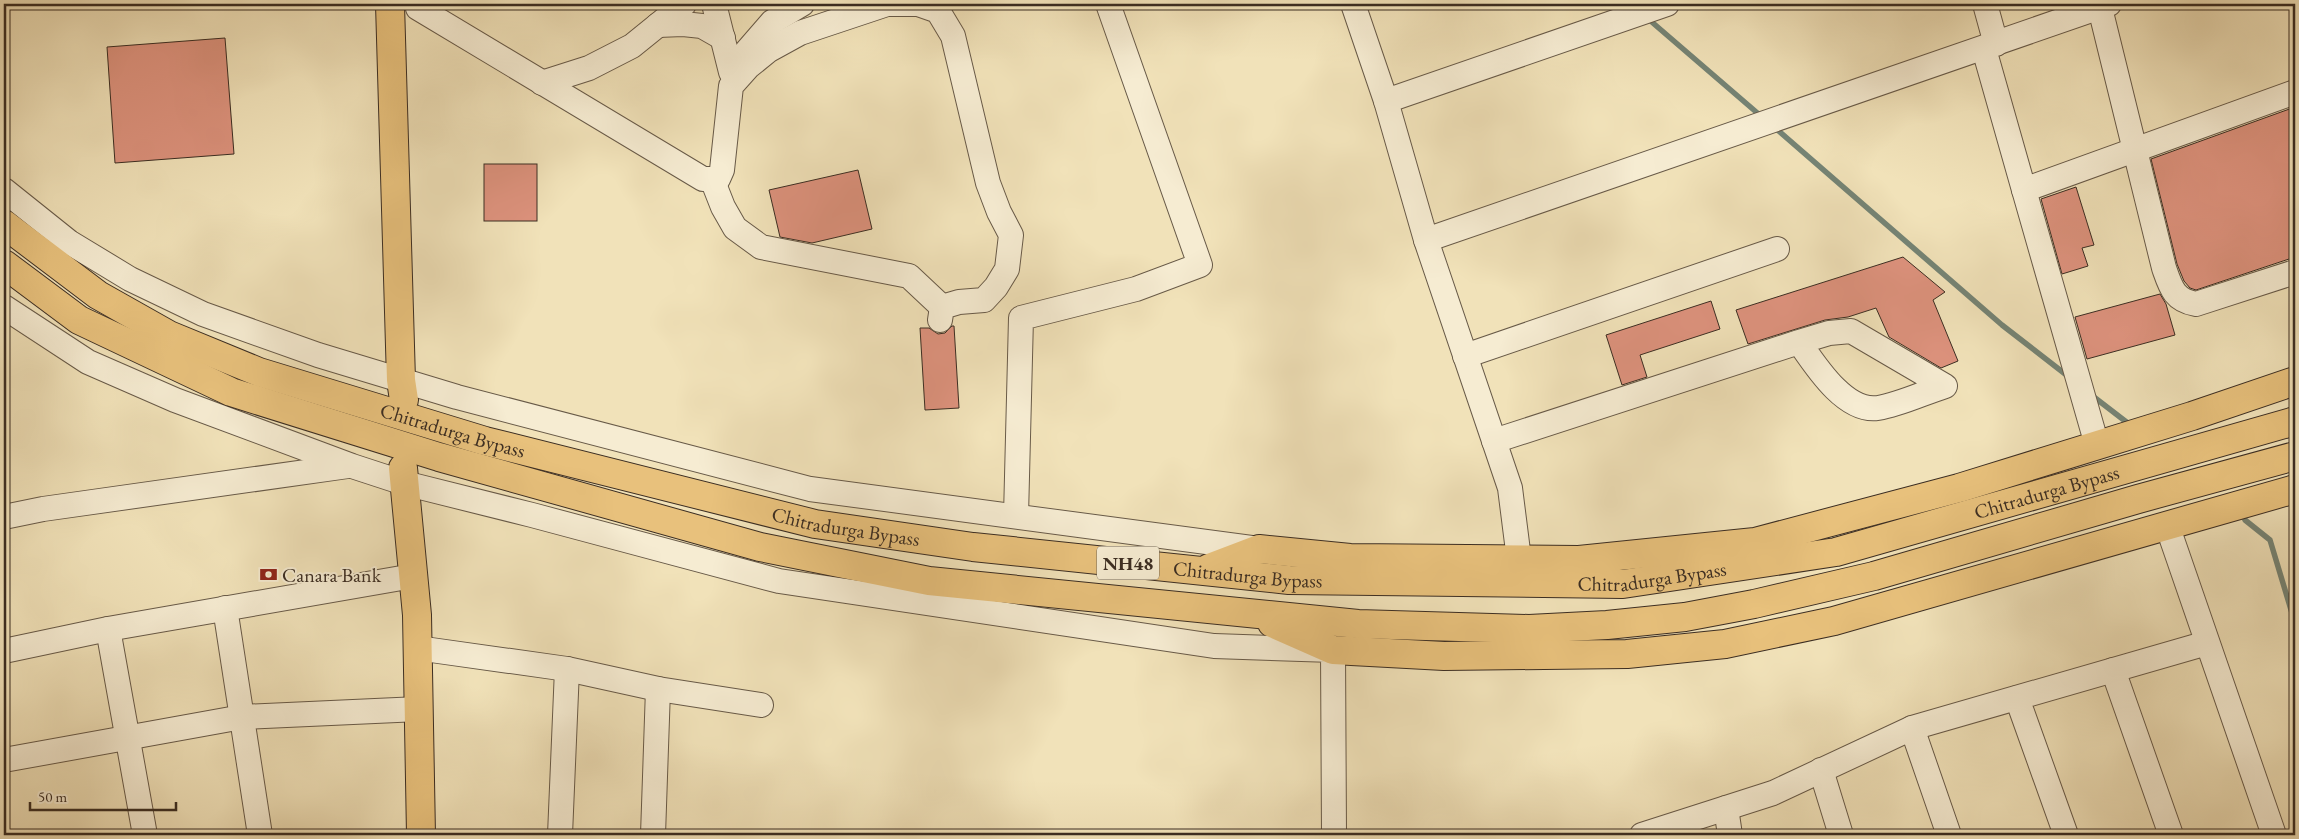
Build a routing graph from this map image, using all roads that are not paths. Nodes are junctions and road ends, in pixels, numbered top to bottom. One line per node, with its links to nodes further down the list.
1 (390, 4): 14 (main road)
2 (684, 4): 12 (street)
3 (714, 4): 13 (street)
4 (802, 4): 16 (street)
5 (910, 4): 16 (street); 21 (street)
6 (1108, 4): 41 (street)
7 (1353, 4): 19 (street)
8 (1667, 4): 19 (street)
9 (1984, 4): 15 (street)
10 (2103, 5): 15 (street); 20 (street)
11 (420, 6): 14 (street); 17 (street)
12 (658, 25): 13 (street); 17 (street)
13 (723, 38): 16 (street)
14 (391, 39): 33 (main road)
15 (1990, 46): 23 (street); 25 (street)
16 (731, 79): 21 (street)
17 (542, 83): 21 (street)
18 (2295, 92): 20 (street)
19 (1386, 102): 25 (street)
20 (2134, 149): 23 (street); 28 (street)
21 (712, 179)
22 (4, 190): 33 (street)
23 (2024, 190): 36 (street)
24 (4, 224): 46 (main road, Chitradurga Bypass / NH48)
25 (1426, 240): 31 (street)
26 (1777, 249): 31 (street)
27 (4, 264): 49 (main road, Chitradurga Bypass / NH48)
28 (2295, 272)
29 (4, 307): 38 (street)
30 (1799, 342): 30 (street); 35 (street)
31 (1465, 356): 35 (street)
32 (2295, 381): 36 (main road)
33 (402, 390): 41 (street)
34 (2295, 421): 46 (main road, Chitradurga Bypass / NH48)
35 (1494, 440): 45 (street)
36 (2097, 445): 45 (main road)
37 (2295, 456): 49 (main road, Chitradurga Bypass / NH48)
38 (352, 466): 39 (street); 42 (street)
39 (404, 476): 47 (main road); 53 (street)
40 (2295, 489): 43 (main road)
41 (1016, 516): 44 (street)
42 (4, 517)
43 (2167, 525): 51 (street); 53 (main road)
44 (1259, 549): 45 (main road); 46 (main road)
45 (1518, 560)
46 (1203, 570)
47 (413, 576): 48 (street); 52 (main road)
48 (225, 608): 50 (street); 61 (street)
49 (1249, 613): 53 (main road)
50 (108, 630): 54 (street); 63 (street)
51 (2207, 643): 56 (street); 79 (street)
52 (417, 648): 55 (street); 60 (main road)
53 (1333, 650): 72 (street)
54 (4, 651)
55 (567, 669): 57 (street); 70 (street)
56 (2113, 670): 58 (street); 78 (street)
57 (658, 689): 59 (street); 71 (street)
58 (2017, 698): 62 (street); 77 (street)
59 (761, 705)
60 (419, 709): 61 (street); 69 (main road)
61 (242, 717): 63 (street); 68 (street)
62 (1912, 728): 65 (street); 76 (street)
63 (126, 737): 64 (street); 67 (street)
64 (4, 760)
65 (1821, 770): 66 (street); 75 (street)
66 (1726, 808): 73 (street); 74 (street)
67 (144, 835)
68 (260, 835)
69 (421, 835)
70 (560, 835)
71 (653, 835)
72 (1334, 835)
73 (1642, 835)
74 (1730, 835)
75 (1841, 835)
76 (1949, 835)
77 (2066, 835)
78 (2171, 835)
79 (2274, 835)

